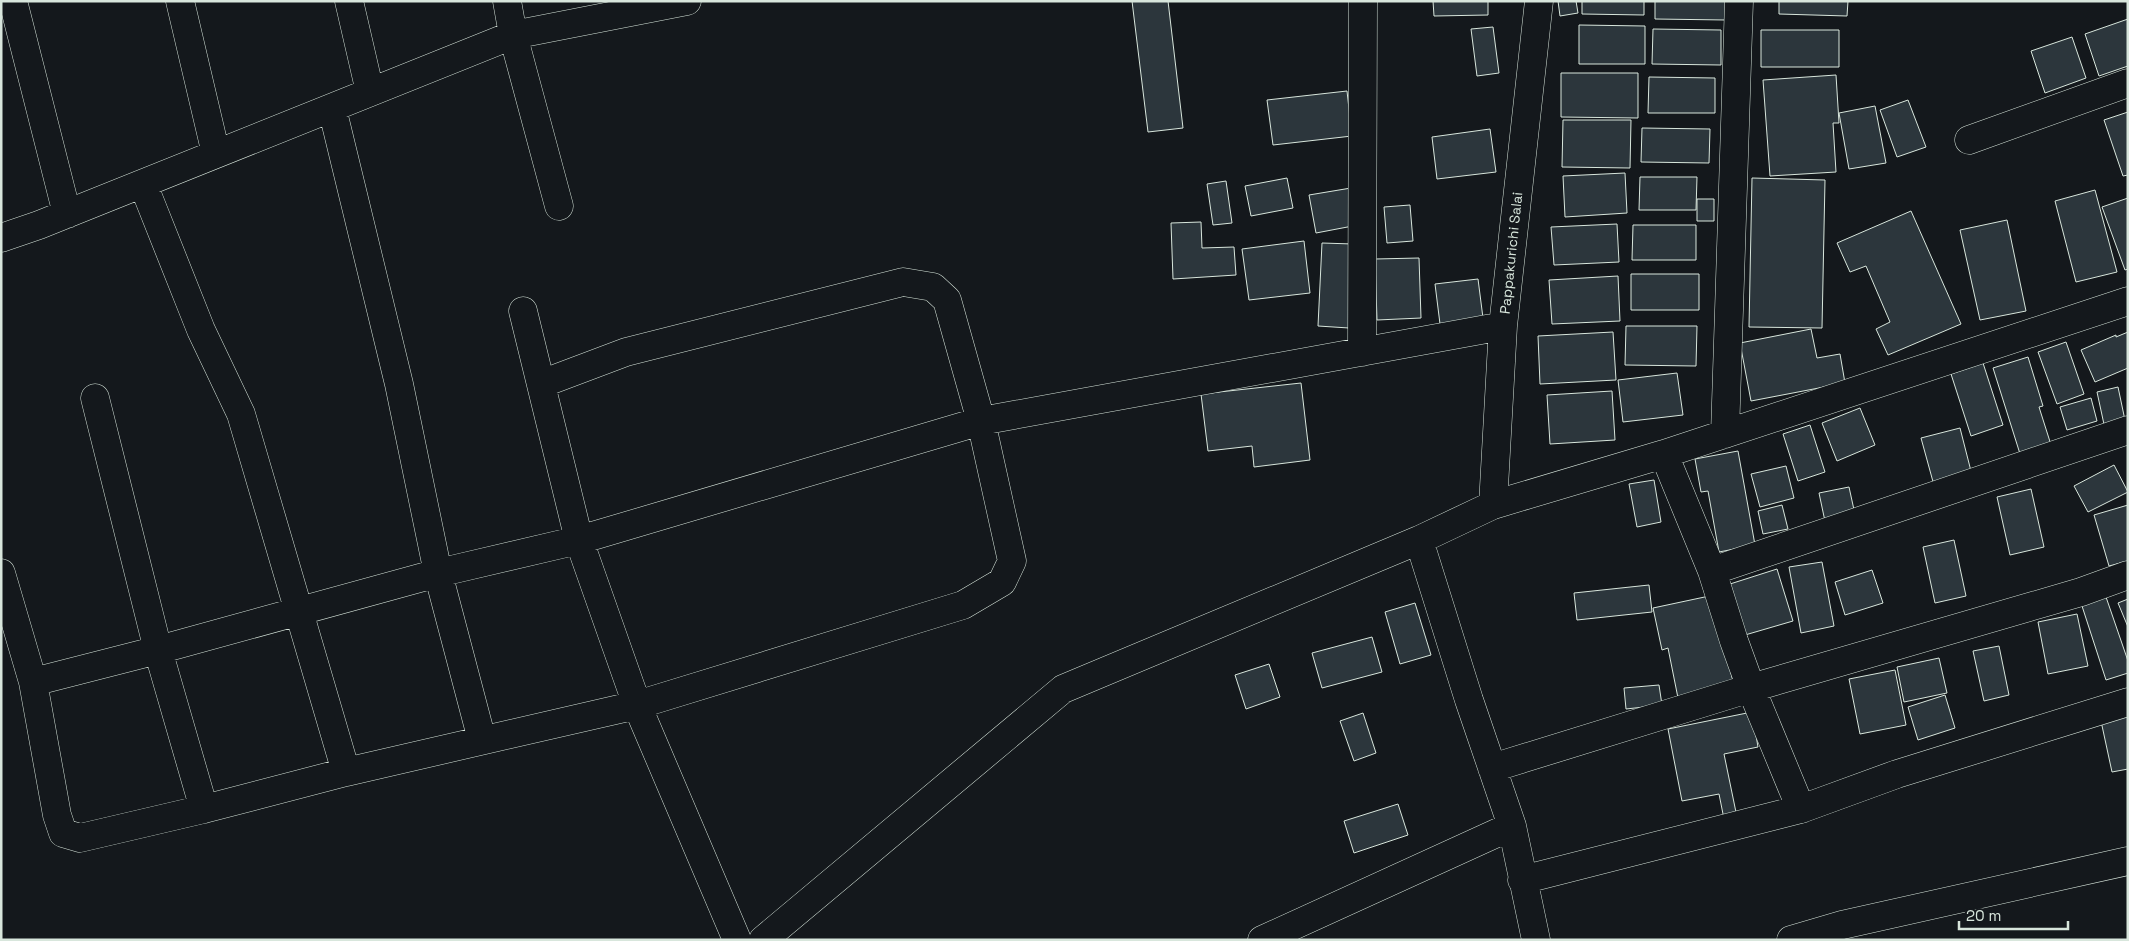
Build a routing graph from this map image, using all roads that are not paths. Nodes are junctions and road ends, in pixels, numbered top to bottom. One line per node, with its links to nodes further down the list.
1 (13, 1): 17 (street)
2 (180, 1): 14 (street)
3 (349, 1): 11 (street)
4 (507, 1): 9 (street)
5 (688, 1): 9 (street)
6 (1363, 1): 22 (street)
7 (1539, 1): 21 (street, Pappakurichi Salai)
8 (1739, 1): 27 (street)
9 (513, 35): 11 (street); 16 (street)
10 (2128, 83): 13 (street)
11 (370, 92): 12 (street)
12 (332, 108): 14 (street); 34 (street)
13 (1969, 140)
14 (216, 154): 15 (street)
15 (142, 184): 17 (street); 36 (street)
16 (559, 206)
17 (67, 214): 18 (street)
18 (1, 238)
19 (2128, 301): 27 (street)
20 (523, 311): 23 (street)
21 (1503, 326): 22 (street); 29 (street, Pappakurichi Salai)
22 (1362, 352): 25 (street)
23 (541, 384): 25 (street); 30 (street)
24 (95, 398): 37 (street)
25 (981, 420): 30 (street); 41 (street)
26 (2128, 430): 32 (street)
27 (1725, 434): 28 (street)
28 (1664, 454): 29 (street); 32 (street)
29 (1493, 505): 31 (street)
30 (579, 540): 34 (street); 41 (street)
31 (1419, 540): 43 (street); 52 (street)
32 (1712, 571): 39 (street)
33 (1, 573): 38 (street)
34 (438, 573): 36 (street); 42 (street)
35 (2128, 575): 39 (street)
36 (297, 611): 37 (street); 44 (street)
37 (158, 650): 38 (street); 45 (street)
38 (32, 682): 45 (street)
39 (1752, 688): 43 (street); 46 (street)
40 (2128, 702): 46 (street)
41 (637, 705): 42 (street); 51 (street)
42 (482, 740): 44 (street)
43 (1492, 768): 47 (street)
44 (346, 772): 45 (street)
45 (204, 809)
46 (1801, 809): 49 (street)
47 (1512, 826): 49 (street); 53 (street)
48 (2128, 861): 50 (street)
49 (1522, 880): 54 (street)
50 (1845, 932): 55 (street)
51 (738, 940)
52 (763, 940)
53 (1262, 940)
54 (1536, 940)
55 (1791, 940)

